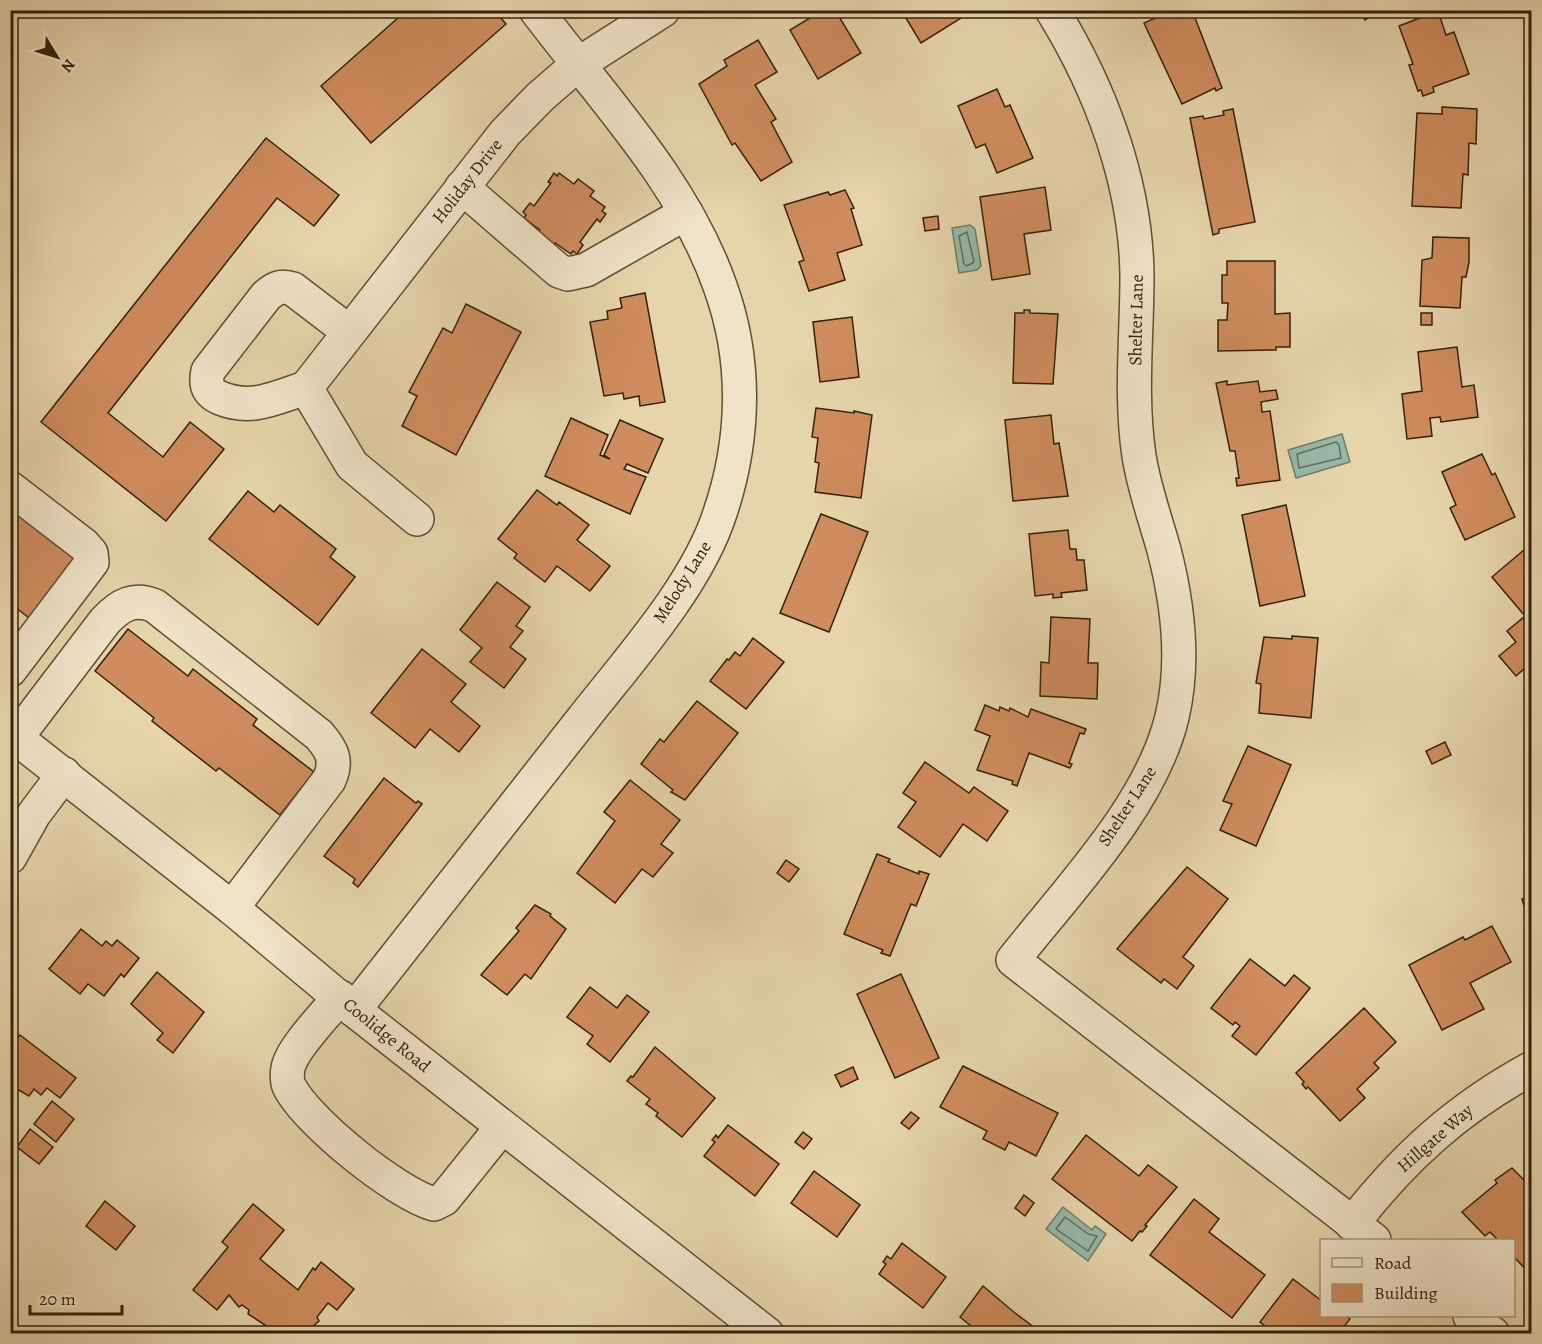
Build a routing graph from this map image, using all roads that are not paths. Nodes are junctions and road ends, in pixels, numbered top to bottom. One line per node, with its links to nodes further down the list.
1 (536, 10): 5 (street, Melody Lane)
2 (663, 10): 4 (street, Holiday Drive)
3 (1052, 10): 20 (street, Shelter Lane)
4 (620, 22): 5 (street, Holiday Drive)
5 (577, 65): 6 (street, Holiday Drive); 7 (street, Melody Lane)
6 (462, 187): 7 (street); 8 (street, Holiday Drive)
7 (686, 213): 17 (street, Melody Lane)
8 (348, 331): 9 (street, Holiday Drive); 9 (street)
9 (306, 388): 11 (street)
10 (10, 488): 12 (street)
11 (417, 519)
12 (10, 670)
13 (14, 735): 14 (street, Coolidge Road); 16 (street)
14 (64, 774): 15 (street); 16 (street, Coolidge Road)
15 (10, 857)
16 (232, 908): 17 (street, Coolidge Road)
17 (347, 1004): 19 (street, Coolidge Road); 19 (street, Melody Lane)
18 (1532, 1068): 20 (street, Hillgate Way)
19 (502, 1127): 22 (street, Coolidge Road)
20 (1363, 1232)
21 (1471, 1317): 23 (street)
22 (767, 1334)
23 (1492, 1334)

